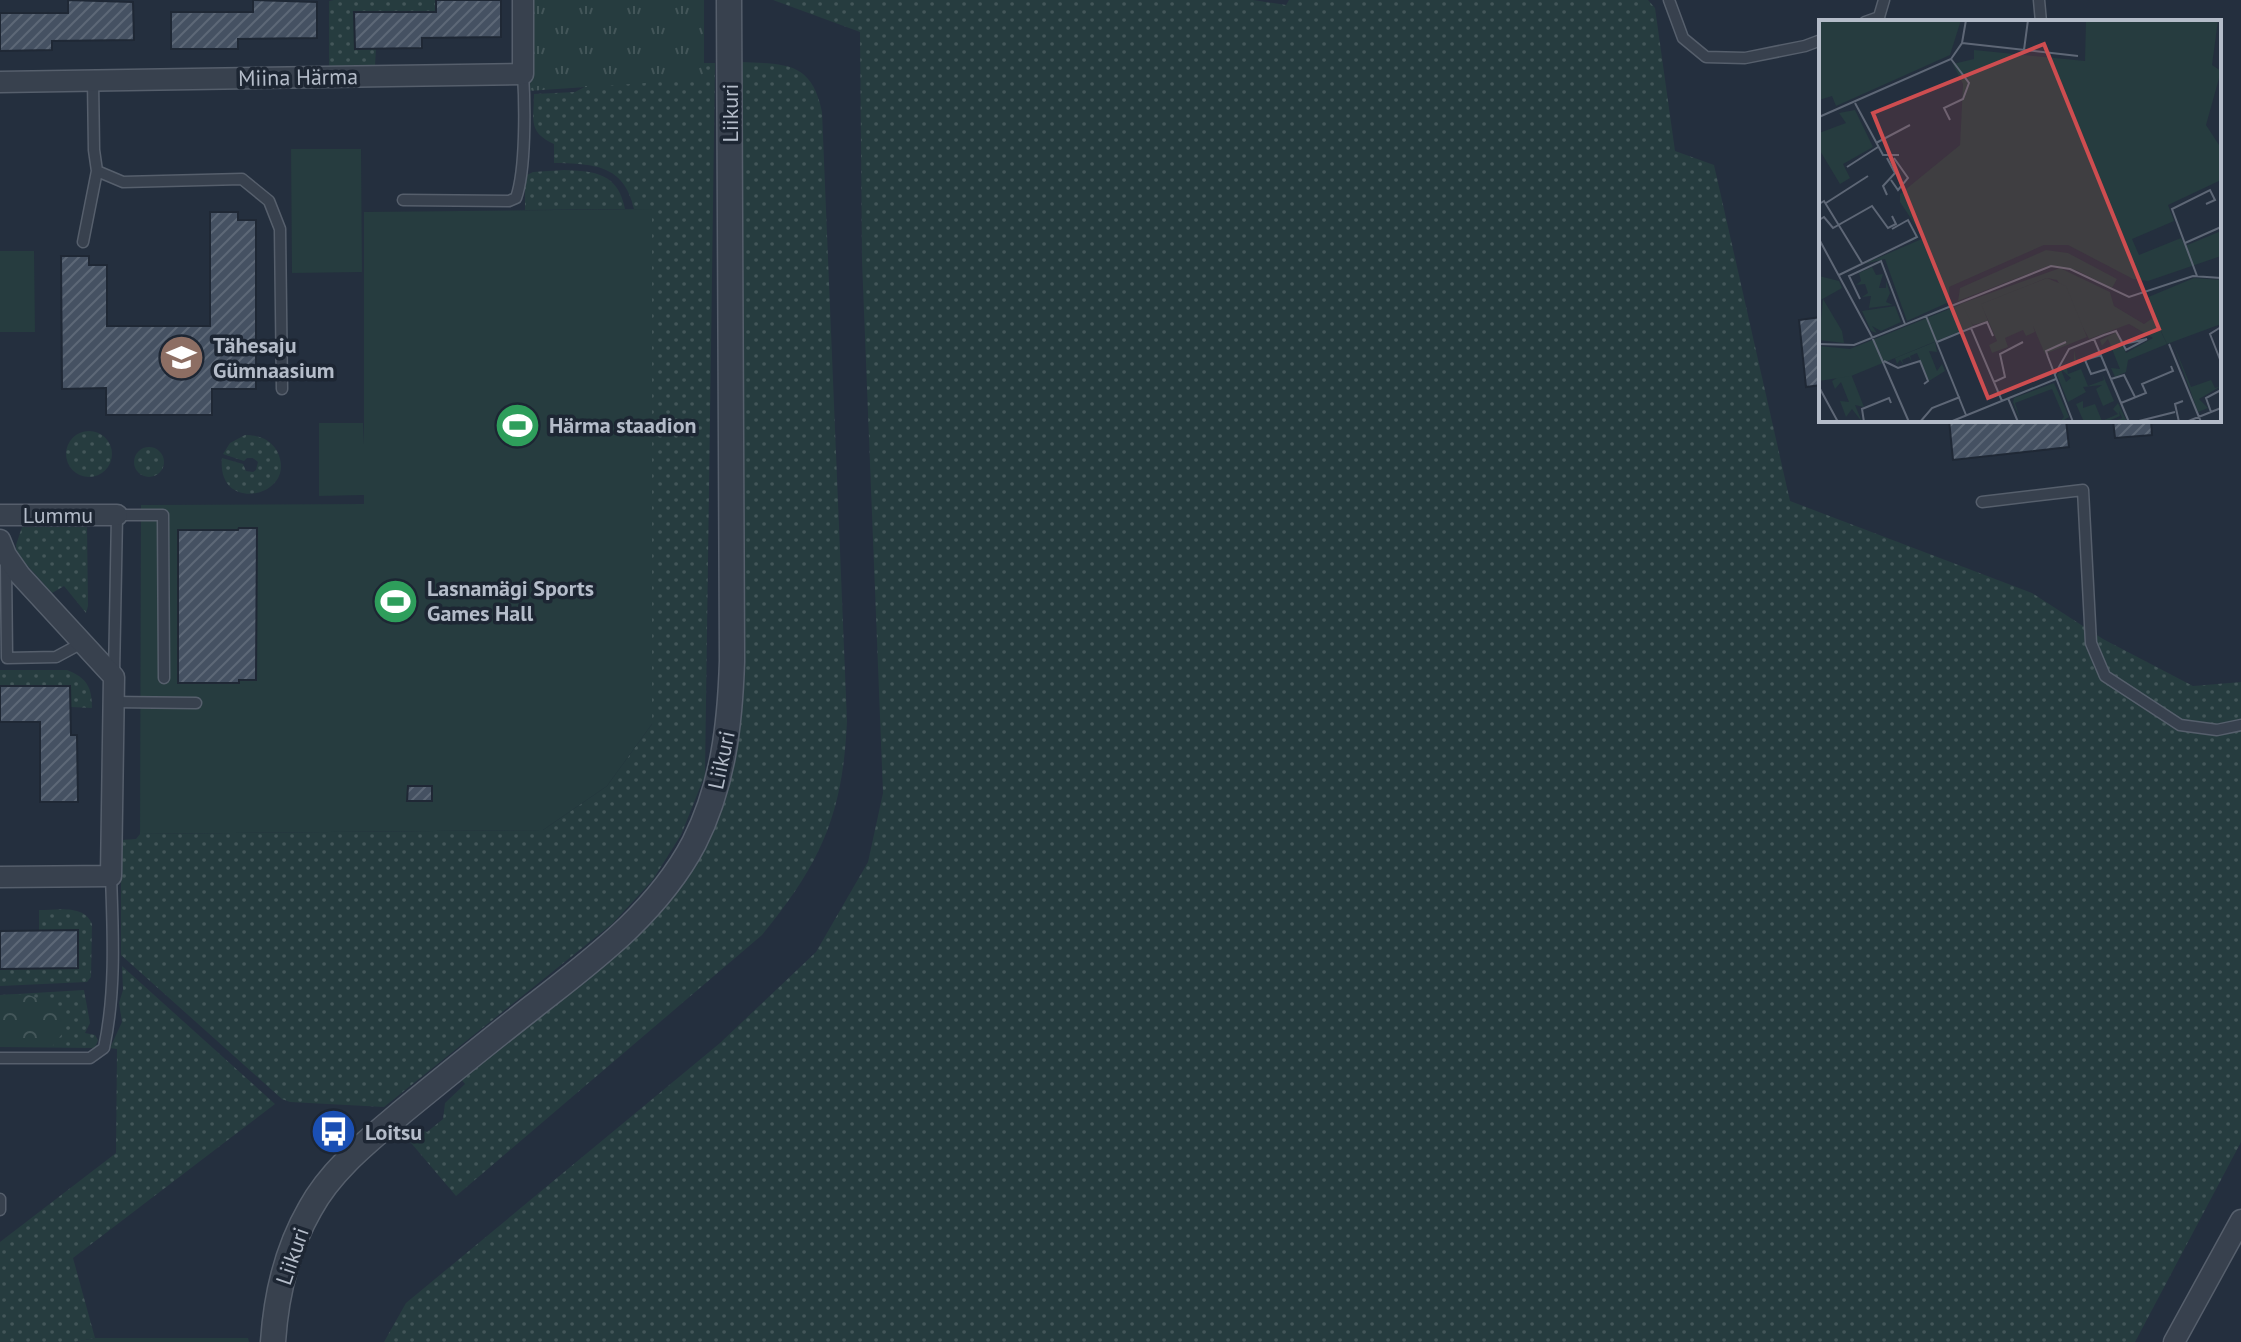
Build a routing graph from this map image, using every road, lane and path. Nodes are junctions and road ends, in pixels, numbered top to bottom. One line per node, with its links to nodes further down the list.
1 (523, 0): 9 (street)
2 (729, 0): 32 (street, Liikuri)
3 (1669, 0): 8 (lane)
4 (1884, 0): 6 (lane)
5 (2039, 0): 7 (lane)
6 (1879, 19)
7 (2041, 20)
8 (1819, 41)
9 (523, 74): 10 (street, Miina Härma); 13 (lane)
10 (93, 80): 11 (street, Miina Härma); 12 (lane)
11 (0, 82)
12 (97, 171): 14 (lane); 15 (lane)
13 (403, 200)
14 (83, 242)
15 (282, 389)
16 (1982, 502): 25 (lane)
17 (0, 515): 18 (street, Lummu)
18 (117, 515): 21 (lane); 22 (lane)
19 (3, 548): 20 (street); 20 (lane)
20 (82, 643): 21 (street)
21 (114, 677): 23 (street)
22 (164, 678)
23 (113, 702): 24 (lane); 26 (street)
24 (196, 703)
25 (2241, 725)
26 (111, 876): 27 (street); 28 (lane)
27 (0, 877)
28 (0, 1058)
29 (0, 1199): 30 (lane)
30 (0, 1210)
31 (2241, 1220): 33 (street)
32 (273, 1342)
33 (2174, 1342)

